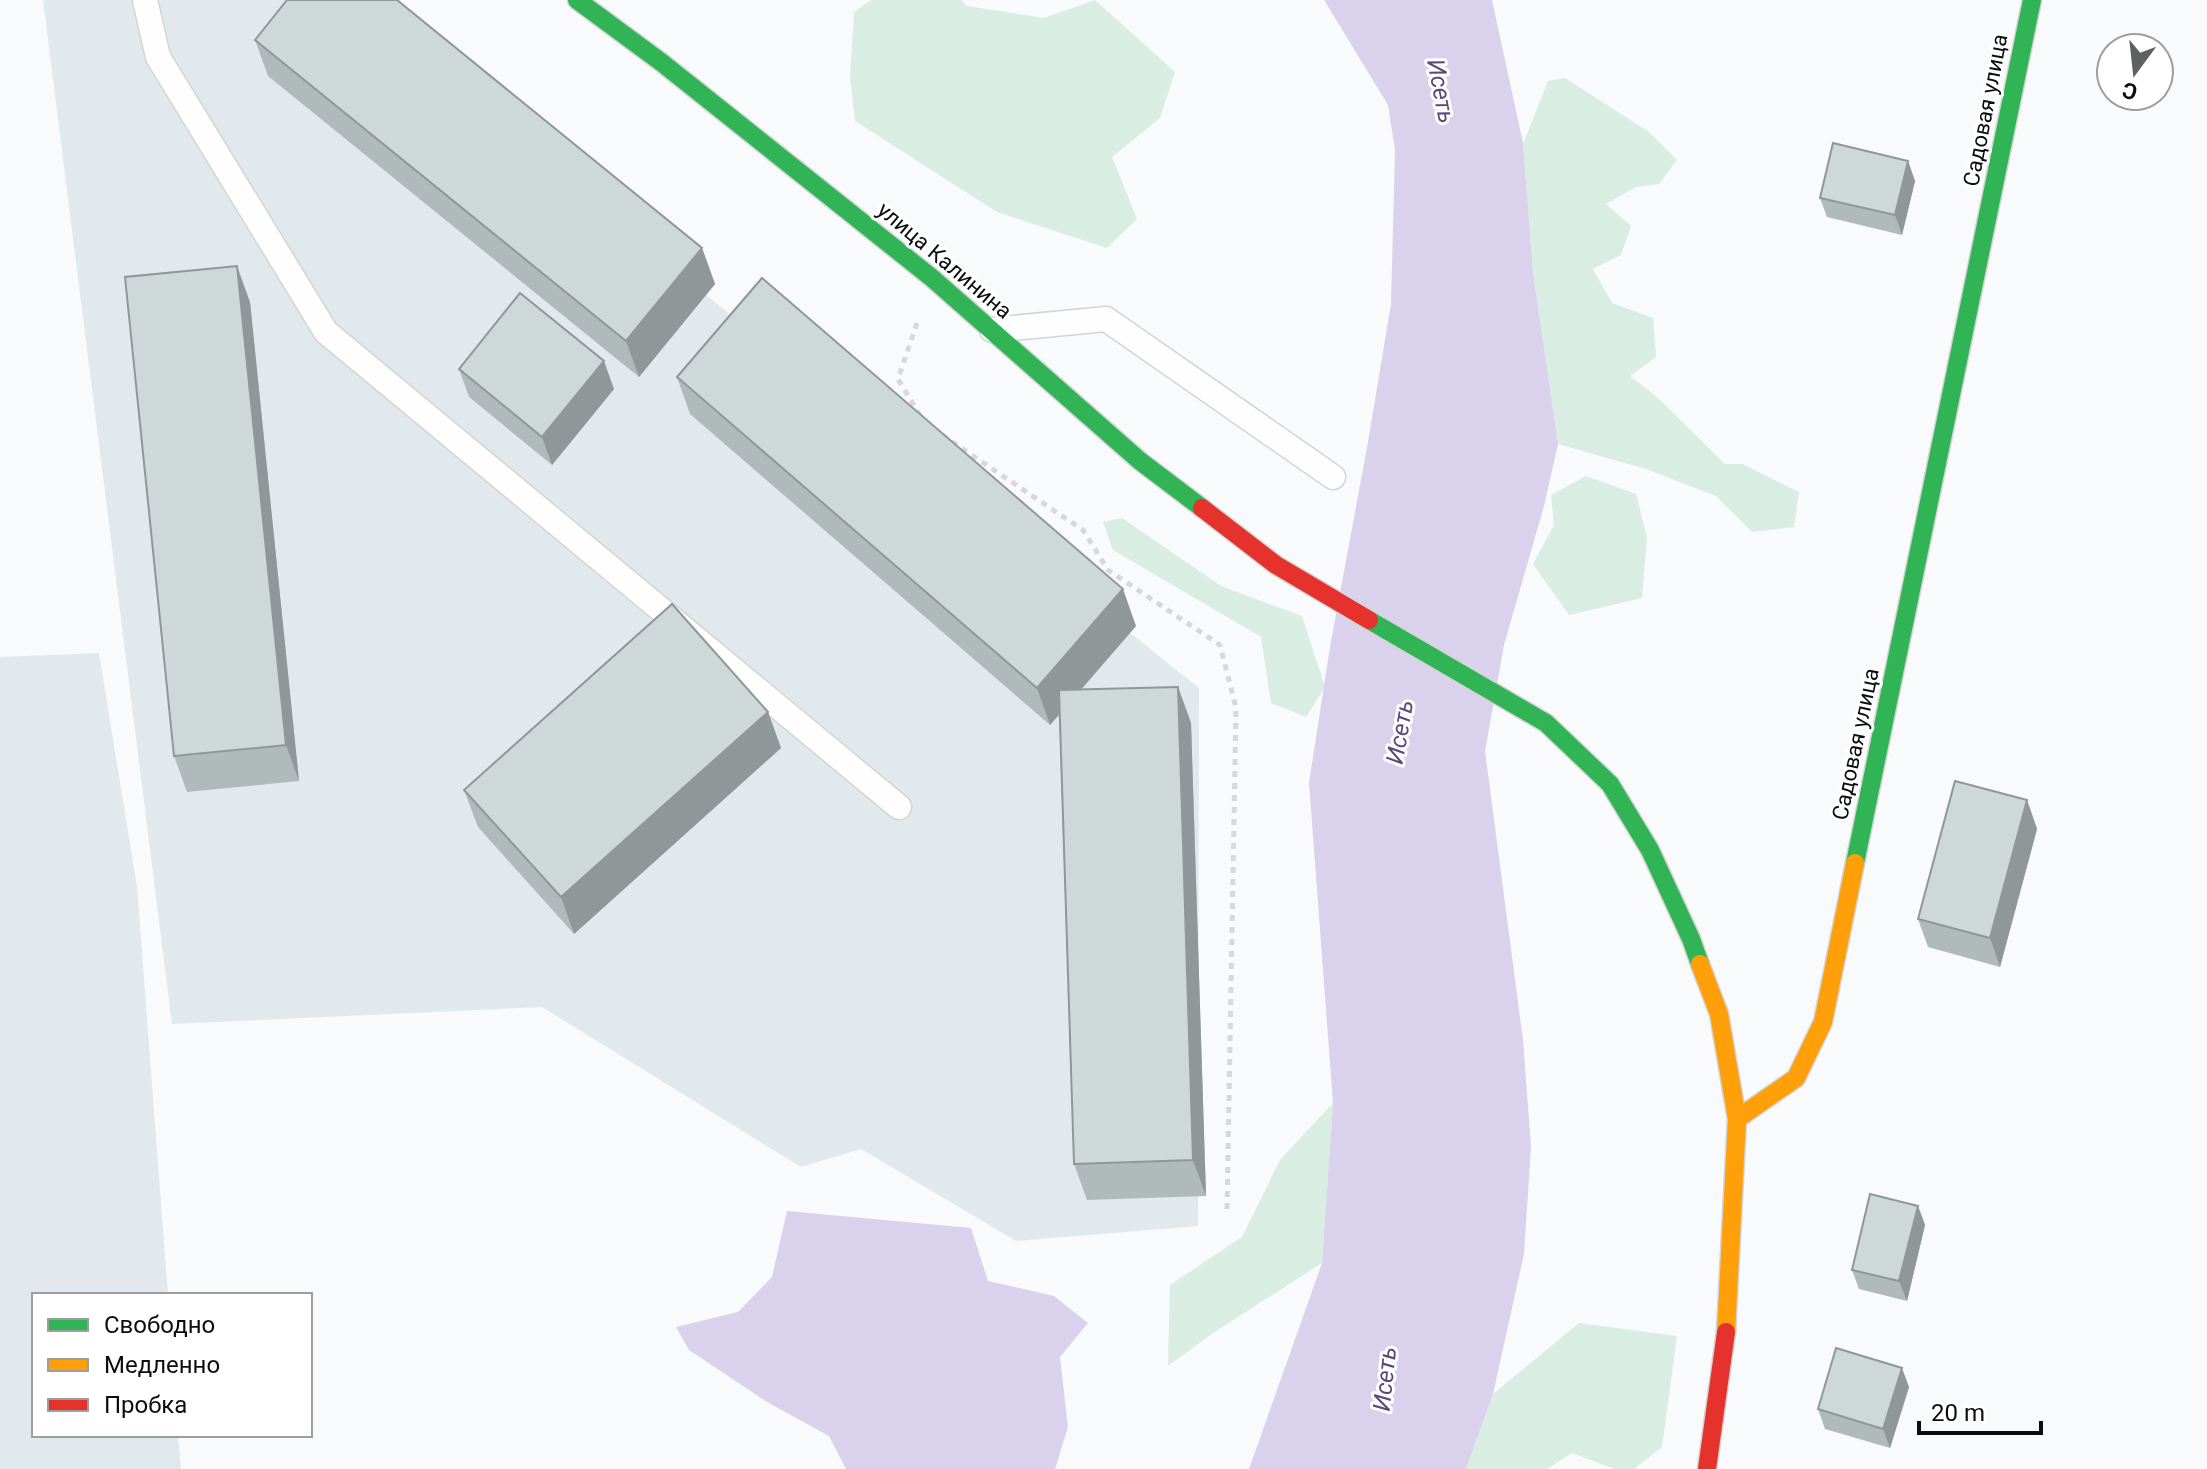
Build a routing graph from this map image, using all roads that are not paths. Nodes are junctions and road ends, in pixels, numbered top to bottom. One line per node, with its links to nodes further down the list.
1 (145, 0): 6 (lane)
2 (577, 0): 4 (main road, улица Калинина)
3 (2032, 0): 7 (main road, Садовая улица)
4 (992, 330): 5 (lane); 7 (main road, улица Калинина)
5 (1333, 477)
6 (899, 807)
7 (1737, 1119): 8 (main road)
8 (1707, 1469)

